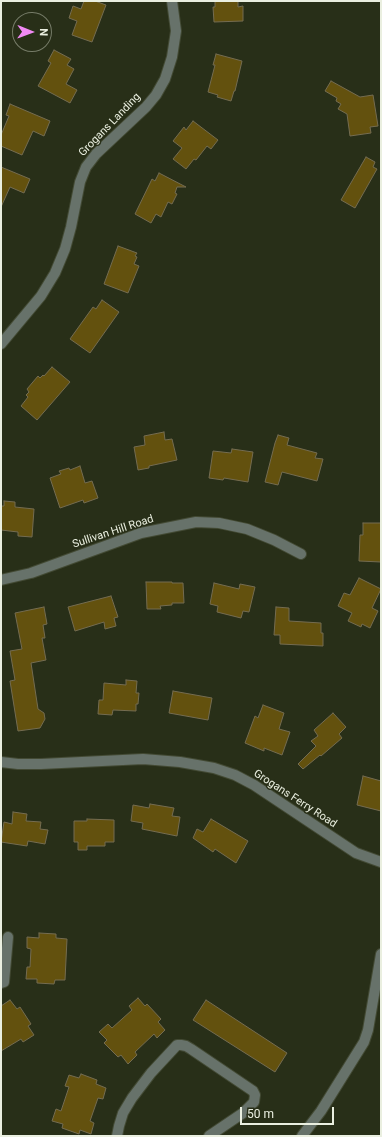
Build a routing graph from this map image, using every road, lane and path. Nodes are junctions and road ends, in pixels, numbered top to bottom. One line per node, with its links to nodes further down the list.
1 (172, 1): 2 (street, Grogans Landing)
2 (1, 344)
3 (301, 554): 4 (street, Sullivan Hill Road)
4 (1, 580)
5 (1, 762): 6 (street, Grogans Ferry Road)
6 (381, 862)
7 (8, 937): 9 (street)
8 (381, 954): 12 (street)
9 (1, 984)
10 (117, 1136): 11 (street)
11 (209, 1136)
12 (302, 1136)

